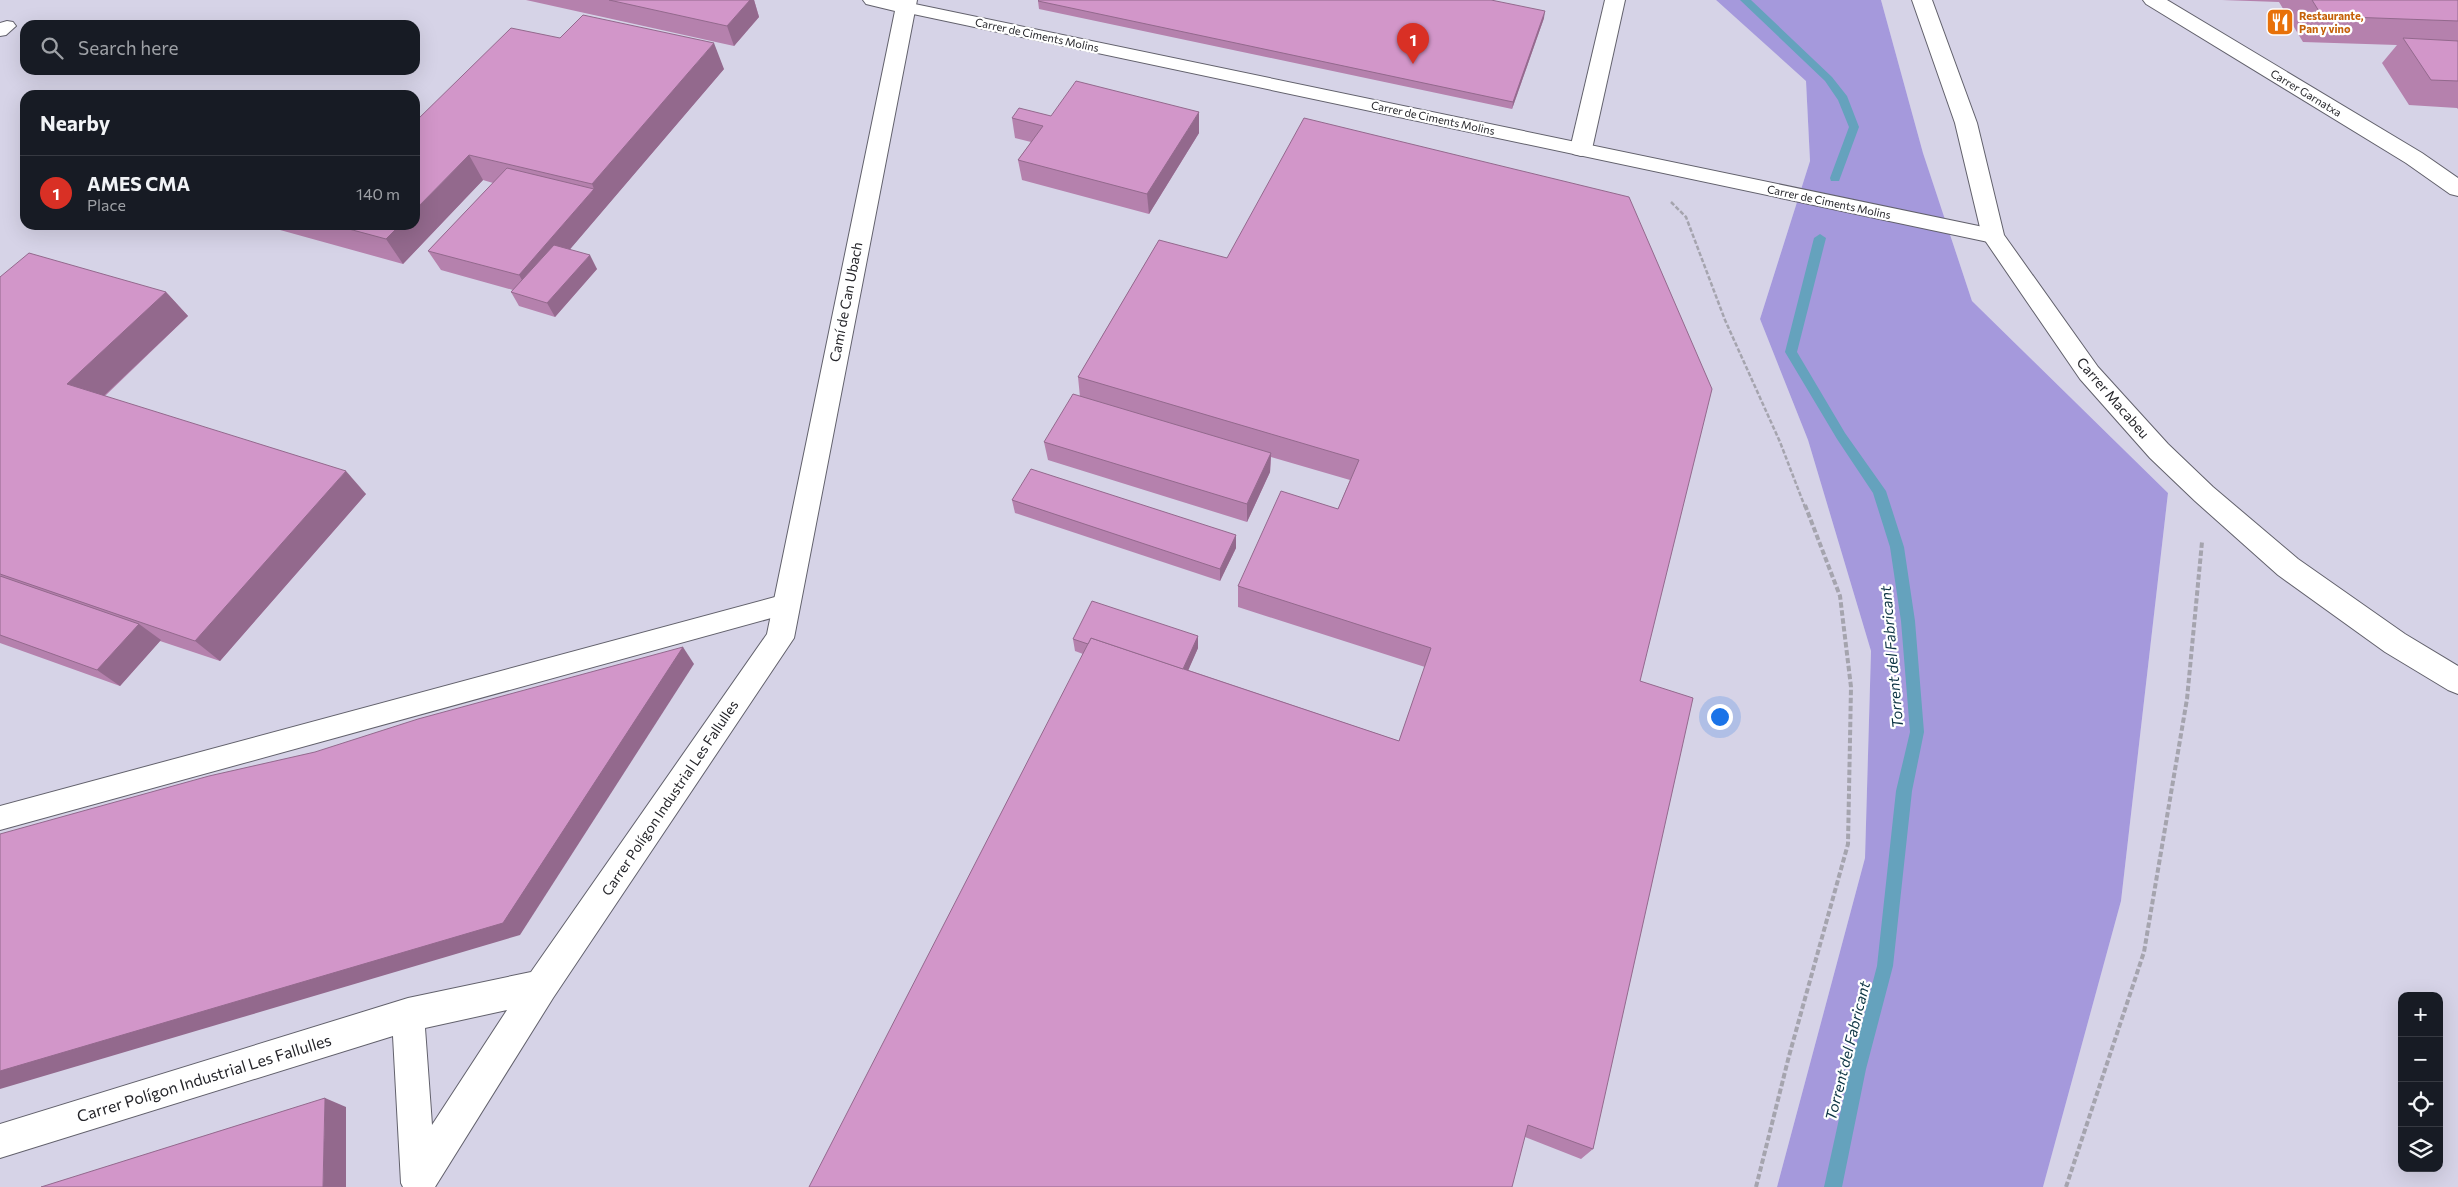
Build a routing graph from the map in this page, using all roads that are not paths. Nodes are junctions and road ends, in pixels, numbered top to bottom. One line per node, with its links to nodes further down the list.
1 (873, 0): 5 (street, Carrer de Ciments Molins)
2 (1615, 0): 6 (street)
3 (1922, 0): 8 (street, Carrer Macabeu)
4 (2153, 0): 7 (street, Carrer Garnatxa)
5 (906, 4): 6 (lane, Carrer de Ciments Molins); 9 (street, Camí de Can Ubach)
6 (1581, 149): 8 (lane, Carrer de Ciments Molins)
7 (2458, 189)
8 (1993, 236): 10 (street, Carrer Macabeu)
9 (786, 604): 11 (lane); 12 (street, Carrer Polígon Industrial Les Fallulles)
10 (2458, 681)
11 (0, 818)
12 (541, 986): 13 (street, Carrer Polígon Industrial Les Fallulles); 15 (street, Carrer Polígon Industrial Les Fallulles)
13 (408, 1015): 14 (street, Carrer Polígon Industrial Les Fallulles); 15 (street, Carrer Polígon Industrial Les Fallulles)
14 (0, 1141)
15 (419, 1183)

